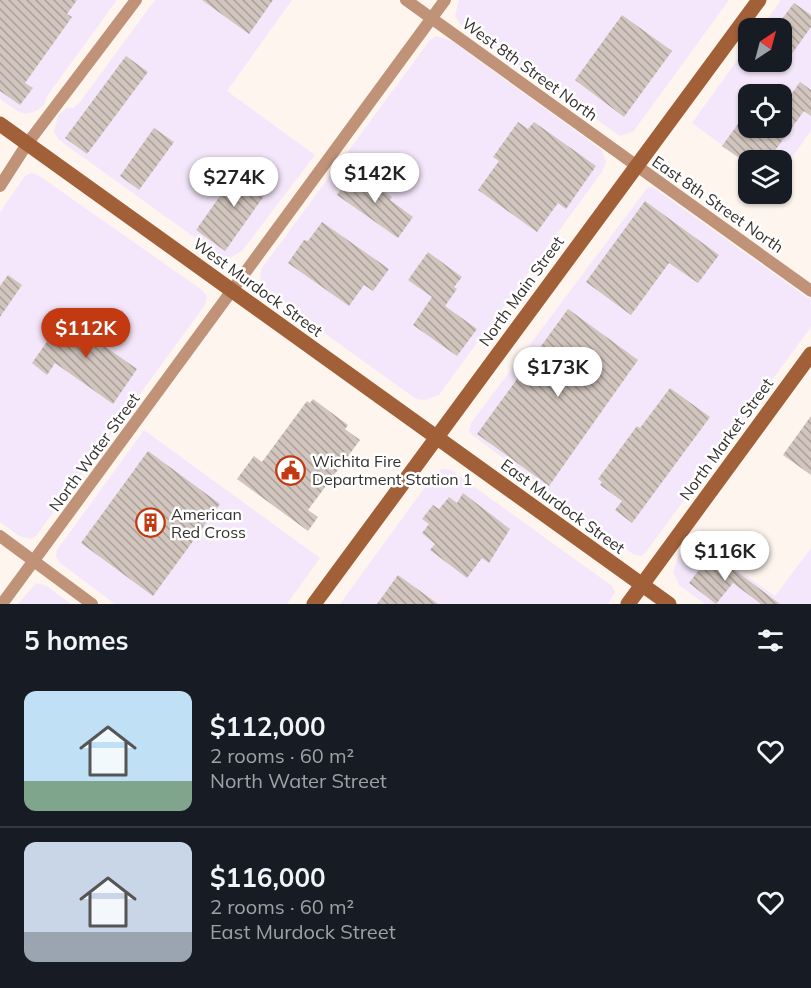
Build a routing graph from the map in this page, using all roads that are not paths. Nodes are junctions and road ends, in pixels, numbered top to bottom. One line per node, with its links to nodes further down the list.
1 (136, 0): 7 (street)
2 (406, 0): 5 (street, West 8th Street North)
3 (445, 0): 5 (street, North Water Street)
4 (759, 0): 8 (street, North Main Street)
5 (432, 18): 8 (street, West 8th Street North); 10 (street, North Water Street)
6 (0, 124): 7 (street, West Murdock Street)
7 (27, 144): 9 (street); 10 (street, West Murdock Street)
8 (635, 165): 11 (street, East 8th Street North); 13 (street, North Main Street)
9 (0, 186)
10 (232, 291): 13 (street, West Murdock Street); 15 (street, North Water Street)
11 (811, 291)
12 (811, 354): 16 (street, North Market Street)
13 (436, 437): 16 (street, East Murdock Street); 19 (street, North Main Street)
14 (0, 536): 15 (street)
15 (34, 561): 17 (street, North Water Street); 18 (street)
16 (642, 585): 20 (street, North Market Street); 21 (street, East Murdock Street)
17 (2, 604)
18 (92, 604)
19 (314, 604)
20 (628, 604)
21 (669, 604)

